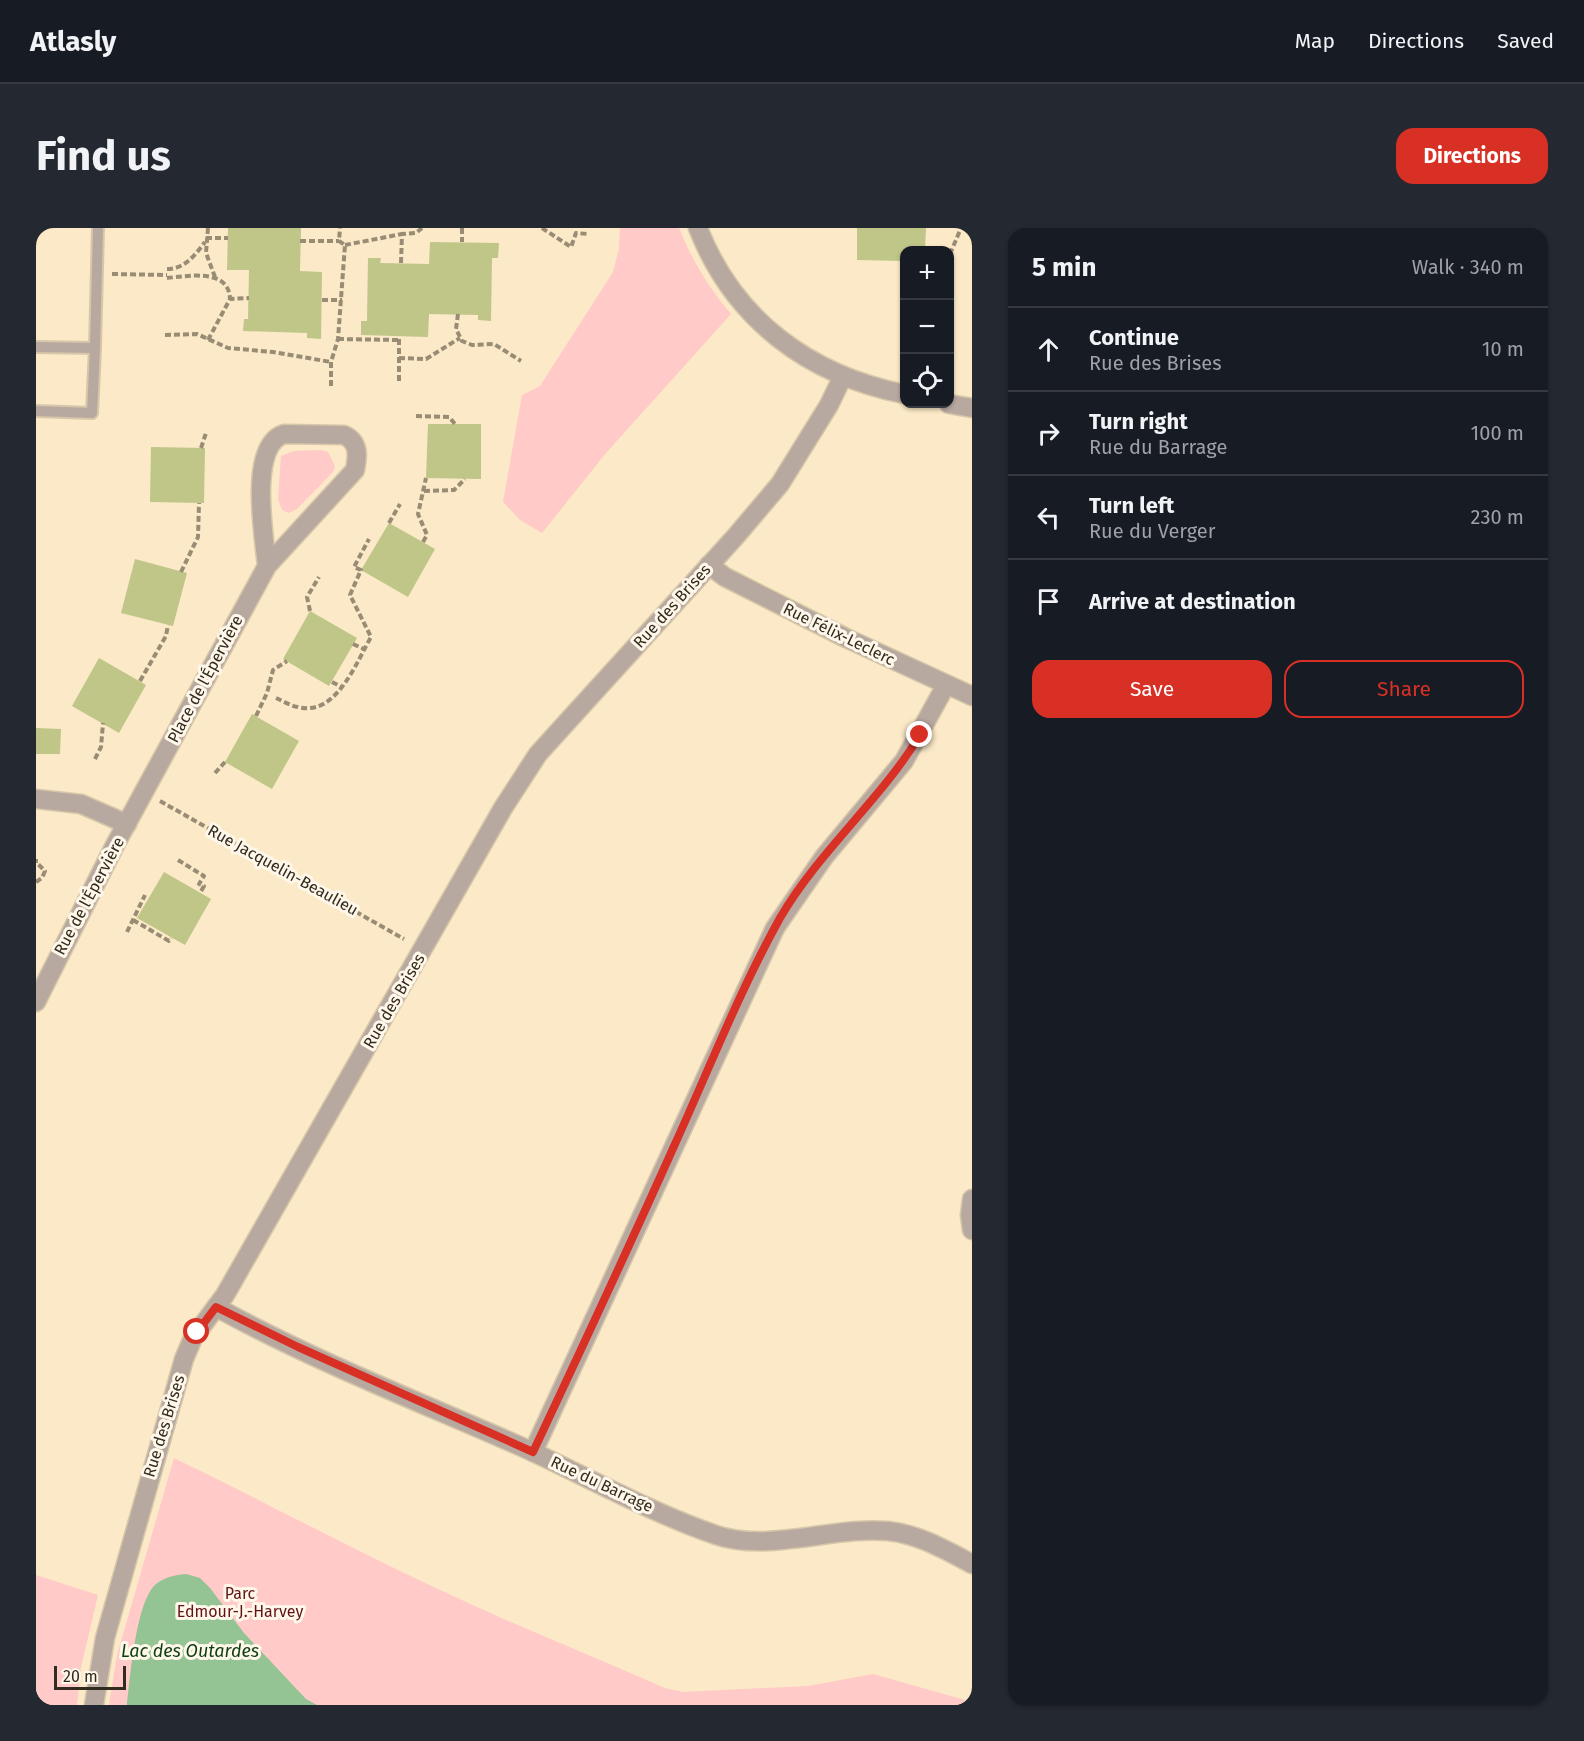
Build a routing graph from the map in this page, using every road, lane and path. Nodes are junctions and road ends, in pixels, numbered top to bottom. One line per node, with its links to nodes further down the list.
1 (98, 228): 20 (lane)
2 (208, 228): 12 (path)
3 (340, 228): 13 (path)
4 (422, 228): 9 (path)
5 (462, 228): 15 (path)
6 (542, 228): 10 (path)
7 (698, 228): 36 (street)
8 (961, 228): 17 (path)
9 (402, 234): 16 (path); 18 (path)
10 (588, 234)
11 (228, 238): 12 (path)
12 (206, 240): 19 (path); 21 (path)
13 (339, 241): 14 (path); 16 (path)
14 (300, 242)
15 (462, 242)
16 (345, 245): 25 (path)
17 (953, 246)
18 (402, 263)
19 (167, 269)
20 (97, 273): 21 (path); 32 (lane)
21 (215, 277): 23 (path)
22 (249, 298): 23 (path)
23 (231, 299): 30 (path)
24 (322, 300): 25 (path)
25 (342, 300): 29 (path)
26 (458, 314): 28 (path)
27 (165, 335): 30 (path)
28 (460, 338): 33 (path); 34 (path)
29 (338, 339): 33 (path); 35 (path)
30 (208, 340): 35 (path)
31 (36, 347): 32 (lane)
32 (95, 348): 42 (lane)
33 (399, 358): 37 (path)
34 (521, 361)
35 (331, 362): 38 (path)
36 (843, 376): 39 (street); 57 (street, Rue des Brises)
37 (399, 381)
38 (331, 386)
39 (900, 393)
40 (954, 405): 41 (street)
41 (972, 408)
42 (36, 411)
43 (416, 416): 44 (path)
44 (424, 416): 45 (path); 46 (path)
45 (428, 424)
46 (455, 424)
47 (206, 434): 48 (path)
48 (201, 448)
49 (426, 478): 51 (path)
50 (465, 479): 51 (path)
51 (424, 491): 56 (path)
52 (199, 503): 59 (path)
53 (400, 504): 54 (path)
54 (388, 523)
55 (369, 539): 64 (path)
56 (423, 542)
57 (709, 565): 68 (street, Rue Félix-Leclerc); 92 (street, Rue des Brises)
58 (267, 566): 58 (street, Place de l'Épervière); 77 (street, Place de l'Épervière)
59 (181, 572)
60 (319, 577): 61 (path)
61 (310, 611)
62 (168, 626): 66 (path)
63 (353, 644): 64 (path)
64 (364, 649): 69 (path)
65 (287, 661): 72 (path)
66 (140, 681)
67 (332, 682): 69 (path)
68 (946, 685): 70 (street, Rue Félix-Leclerc); 93 (street)
69 (342, 687): 71 (path)
70 (972, 696)
71 (276, 698)
72 (256, 716)
73 (103, 723): 74 (path)
74 (95, 759)
75 (225, 762): 76 (path)
76 (215, 773)
77 (151, 796): 79 (street, Rue de l'Épervière); 88 (path, Rue Jacquelin-Beaulieu)
78 (36, 799): 79 (street)
79 (127, 824): 89 (street, Rue de l'Épervière)
80 (178, 861): 83 (path)
81 (37, 862): 82 (path)
82 (36, 882)
83 (200, 893)
84 (145, 895): 85 (path)
85 (133, 920): 86 (path); 87 (path)
86 (127, 932)
87 (171, 938)
88 (406, 940)
89 (36, 1002)
90 (972, 1199): 91 (street)
91 (972, 1230)
92 (216, 1307): 93 (street, Rue du Barrage); 95 (street, Rue des Brises)
93 (533, 1452): 94 (street, Rue du Barrage)
94 (972, 1564)
95 (94, 1705)

